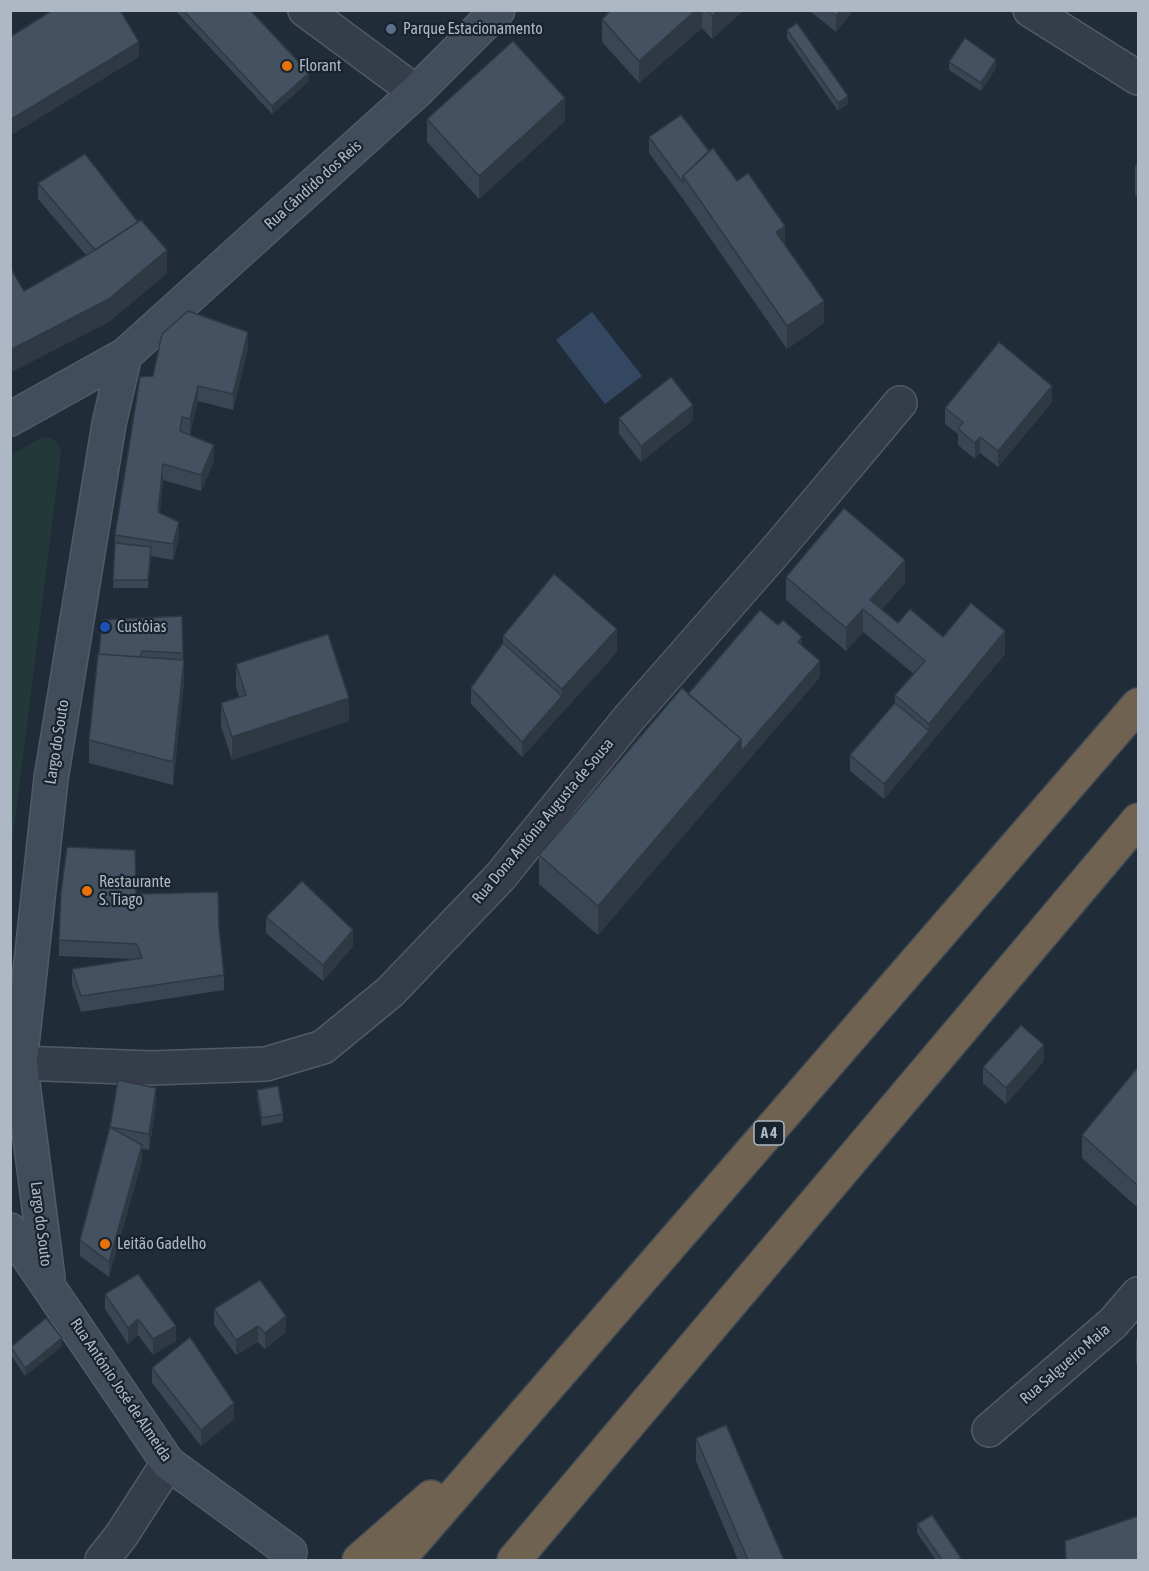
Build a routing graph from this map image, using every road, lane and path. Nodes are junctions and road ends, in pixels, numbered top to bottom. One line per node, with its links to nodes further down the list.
1 (305, 10): 5 (street)
2 (498, 10): 5 (main road, Rua Cândido dos Reis)
3 (1030, 10): 4 (street)
4 (1138, 78)
5 (416, 92): 6 (main road, Rua Cândido dos Reis)
6 (124, 355): 7 (main road); 10 (main road, Largo do Souto)
7 (54, 393): 9 (main road); 10 (main road)
8 (900, 404): 13 (street, Rua Dona Antónia Augusta de Sousa)
9 (10, 419)
10 (109, 424): 13 (main road, Largo do Souto)
11 (1138, 705): 18 (highway, A 4)
12 (1138, 820): 25 (highway)
13 (20, 1063): 14 (main road, Largo do Souto); 16 (main road, Largo do Souto)
14 (10, 1095)
15 (10, 1230): 16 (main road, Largo do Souto)
16 (49, 1284): 20 (main road, Rua António José de Almeida)
17 (1138, 1294): 19 (street, Rua Salgueiro Maia)
18 (529, 1411): 23 (highway); 24 (highway, A 4)
19 (989, 1430)
20 (168, 1463): 21 (main road, Rua António José de Almeida); 22 (street)
21 (290, 1552)
22 (102, 1560)
23 (359, 1560)
24 (398, 1560)
25 (514, 1560)

